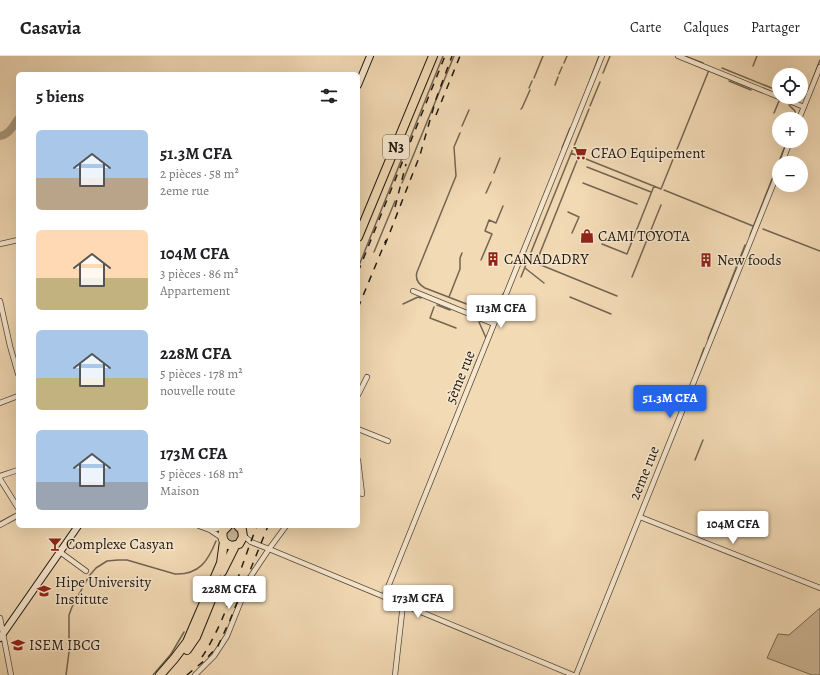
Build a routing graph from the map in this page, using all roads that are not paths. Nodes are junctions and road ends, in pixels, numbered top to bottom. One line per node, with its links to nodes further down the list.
1 (370, 56): 7 (main road)
2 (428, 56): 13 (highway)
3 (433, 56): 14 (highway, N3)
4 (602, 56): 19 (street, 5ème rue)
5 (678, 56): 8 (street)
6 (820, 67): 10 (street)
7 (360, 79)
8 (772, 94)
9 (797, 104): 10 (street)
10 (804, 107): 11 (street)
11 (802, 112)
12 (772, 187): 33 (street, 2eme rue)
13 (360, 217)
14 (360, 232)
15 (16, 240): 16 (street)
16 (0, 244)
17 (413, 291): 19 (street)
18 (0, 301): 20 (street)
19 (494, 324): 50 (street, 5ème rue)
20 (16, 367)
21 (367, 377): 22 (street)
22 (360, 391)
23 (16, 397): 24 (street)
24 (0, 403)
25 (360, 430): 26 (street)
26 (388, 441)
27 (16, 471): 29 (street)
28 (360, 477): 30 (street)
29 (0, 478): 31 (street)
30 (362, 494)
31 (16, 505)
32 (16, 516): 34 (street)
33 (640, 517): 49 (street); 60 (street, 2eme rue)
34 (0, 525)
35 (77, 528): 47 (main road)
36 (204, 528): 41 (street)
37 (218, 528): 41 (street)
38 (225, 528): 43 (highway)
39 (240, 528): 42 (highway)
40 (285, 528): 46 (street)
41 (210, 530): 43 (street)
42 (243, 535): 44 (street); 45 (highway)
43 (223, 540): 45 (highway); 55 (highway)
44 (251, 542): 45 (street); 46 (street)
45 (237, 545): 56 (highway)
46 (269, 549): 50 (street); 57 (street)
47 (60, 552): 48 (street); 53 (main road)
48 (86, 571)
49 (820, 588)
50 (384, 597): 51 (street)
51 (403, 604): 58 (street); 59 (street)
52 (0, 618): 53 (street)
53 (1, 636): 54 (street)
54 (11, 675)
55 (160, 675)
56 (166, 675)
57 (195, 675)
58 (395, 675)
59 (573, 675)
60 (576, 675)

